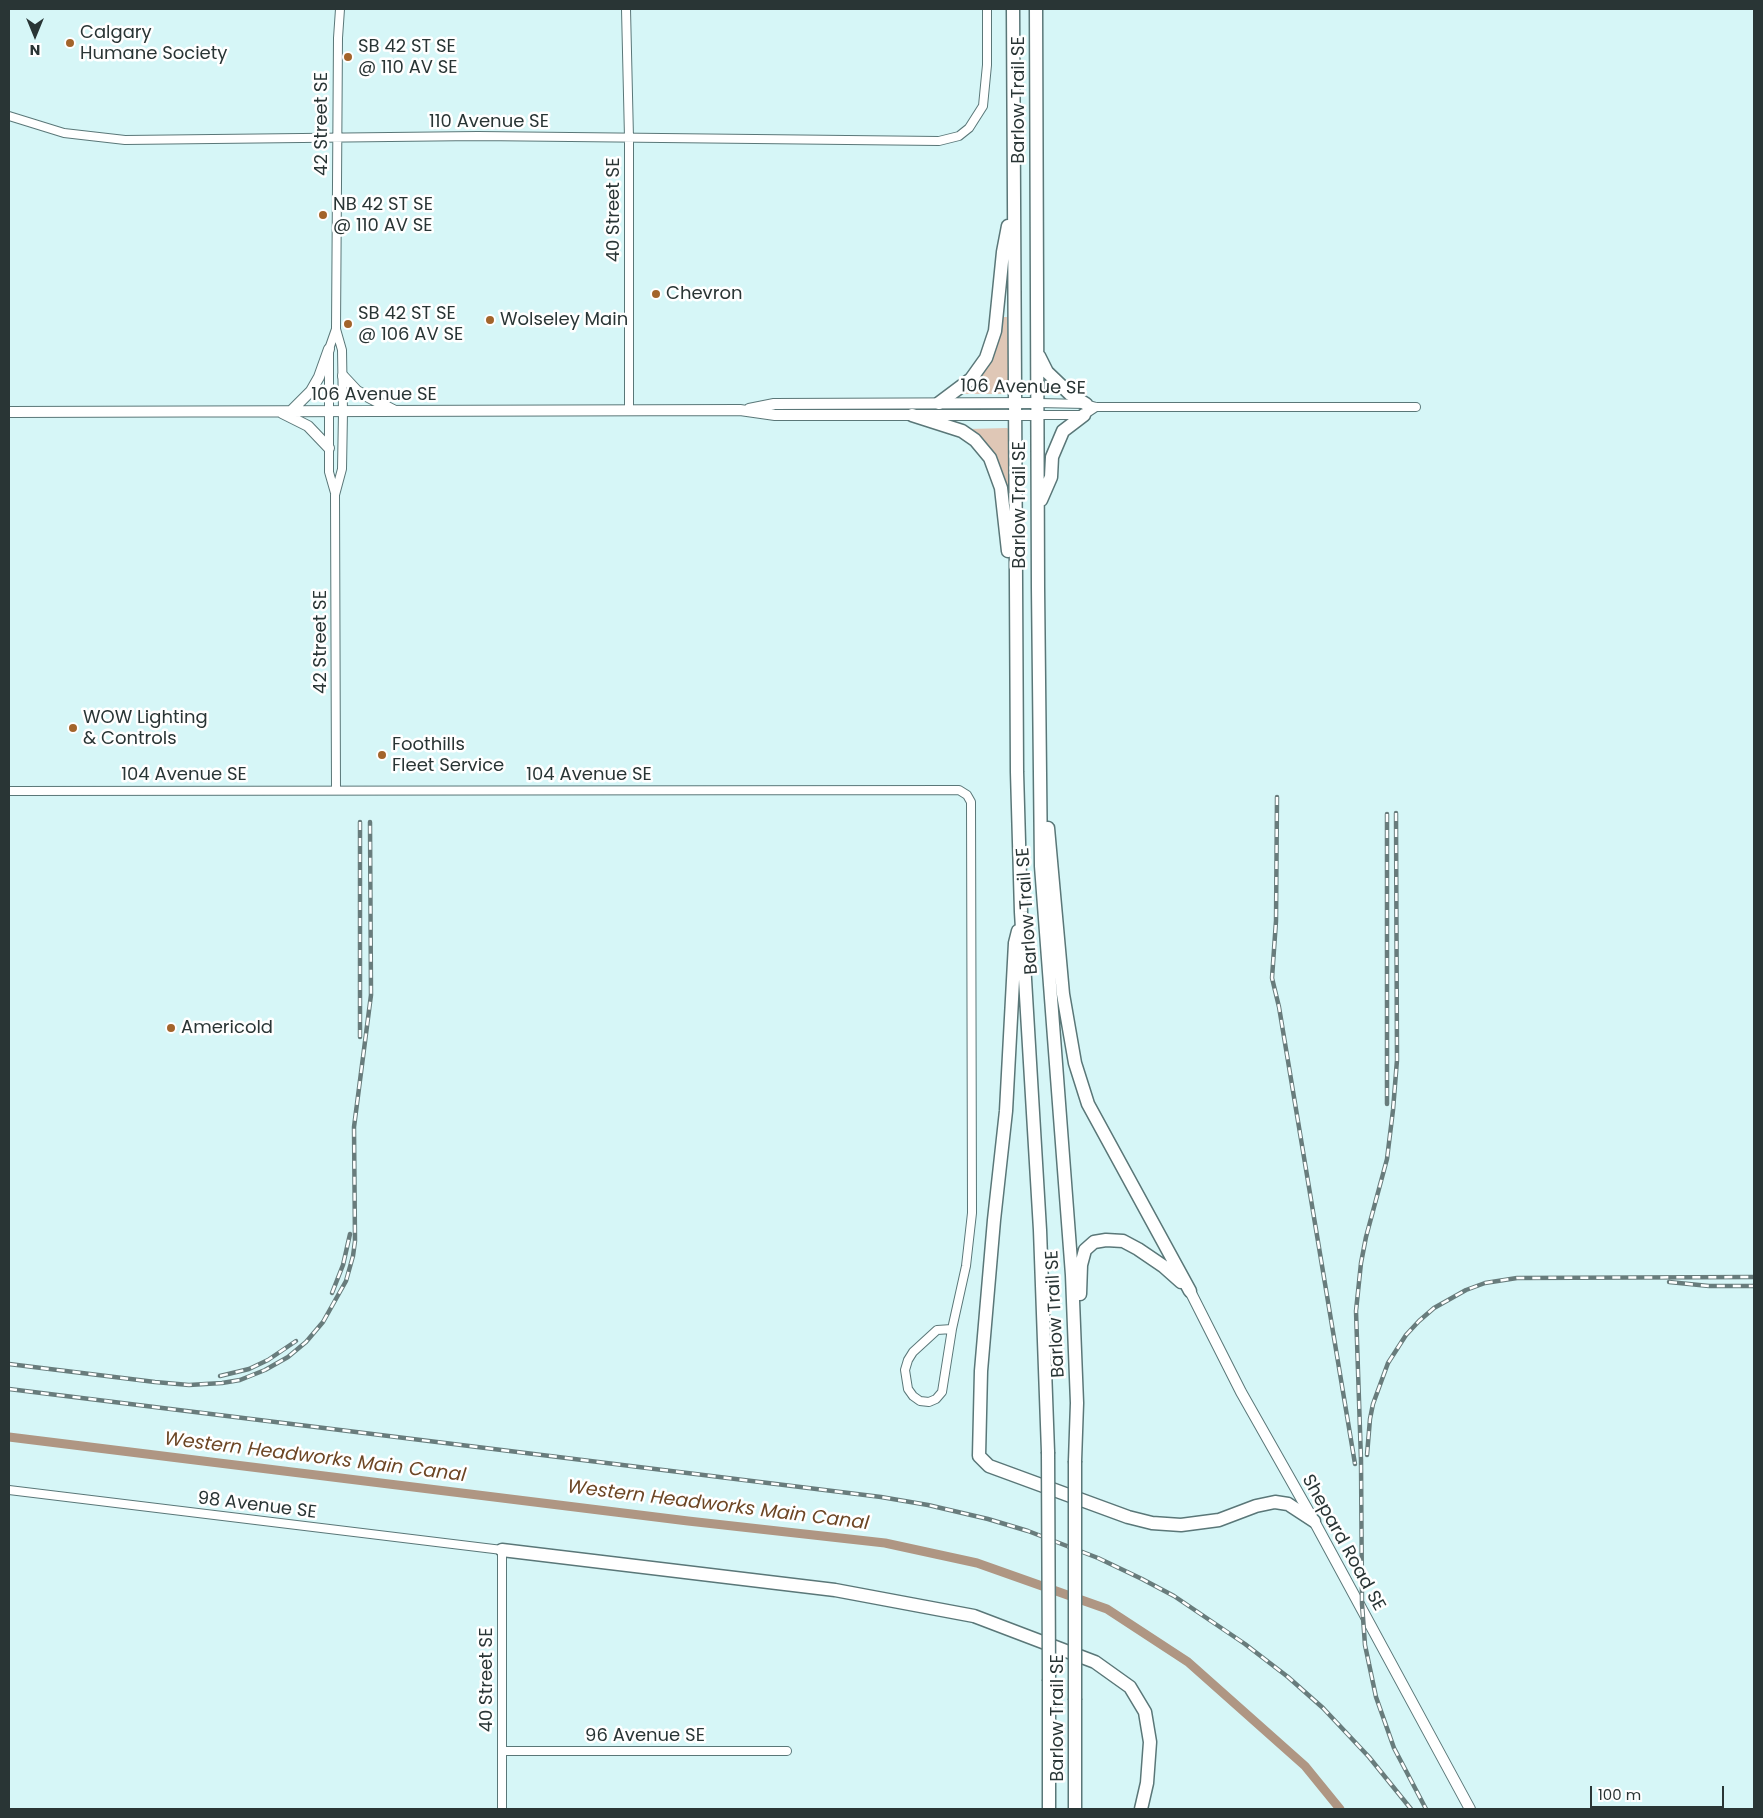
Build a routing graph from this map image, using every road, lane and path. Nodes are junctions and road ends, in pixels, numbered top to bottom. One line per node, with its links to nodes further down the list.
1 (340, 9): 7 (street, 42 Street SE)
2 (626, 9): 8 (street, 40 Street SE)
3 (987, 9): 8 (street, 110 Avenue SE)
4 (1012, 9): 9 (main road, Barlow Trail SE)
5 (1036, 9): 12 (main road, Barlow Trail SE)
6 (9, 116): 7 (street, 110 Avenue SE)
7 (337, 138): 8 (street, 110 Avenue SE); 10 (street, 42 Street SE)
8 (628, 138): 19 (street, 40 Street SE)
9 (1013, 199): 14 (main road); 16 (main road, Barlow Trail SE)
10 (336, 330): 11 (street, 42 Street SE); 13 (street, 42 Street SE)
11 (329, 348): 22 (street); 23 (street, 42 Street SE)
12 (1038, 354): 17 (main road, Barlow Trail SE); 18 (main road)
13 (343, 376): 24 (street); 26 (street, 42 Street SE)
14 (939, 403): 16 (street, 106 Avenue SE); 20 (street, 106 Avenue SE)
15 (1416, 407): 18 (street)
16 (1014, 408): 17 (street, 106 Avenue SE); 27 (street, 106 Avenue SE); 31 (main road, Barlow Trail SE)
17 (1038, 409): 18 (street, 106 Avenue SE); 18 (street, 106 Avenue SE); 30 (main road, Barlow Trail SE)
18 (1089, 409): 30 (main road)
19 (629, 410): 20 (street, 106 Avenue SE); 24 (street, 106 Avenue SE)
20 (740, 410): 27 (street, 106 Avenue SE)
21 (279, 411): 22 (street, 106 Avenue SE); 25 (street, 106 Avenue SE); 28 (street)
22 (291, 411): 23 (street, 106 Avenue SE)
23 (329, 411): 26 (street, 106 Avenue SE); 28 (street, 42 Street SE)
24 (396, 411): 26 (street, 106 Avenue SE)
25 (9, 412)
26 (343, 412): 29 (street, 42 Street SE)
27 (912, 416): 31 (main road)
28 (329, 448): 29 (street, 42 Street SE)
29 (335, 495): 33 (street, 42 Street SE)
30 (1038, 507): 32 (main road, Barlow Trail SE)
31 (1016, 618): 35 (main road, Barlow Trail SE)
32 (1040, 752): 36 (main road); 38 (main road, Barlow Trail SE)
33 (336, 790): 34 (street, 104 Avenue SE); 37 (street, 104 Avenue SE)
34 (9, 791)
35 (1022, 912): 40 (main road); 45 (main road, Barlow Trail SE, bridge)
36 (1190, 1291): 38 (main road); 40 (street, Shepard Road SE)
37 (952, 1329): 37 (street)
38 (1076, 1364): 46 (main road, Barlow Trail SE, bridge)
39 (9, 1490): 41 (street, 98 Avenue SE)
40 (1314, 1520): 48 (street, Shepard Road SE)
41 (502, 1550): 42 (street, 40 Street SE); 47 (main road)
42 (502, 1751): 43 (street, 96 Avenue SE); 44 (street, 40 Street SE)
43 (788, 1751)
44 (502, 1809)
45 (1049, 1809)
46 (1075, 1809)
47 (1141, 1809)
48 (1470, 1809)

